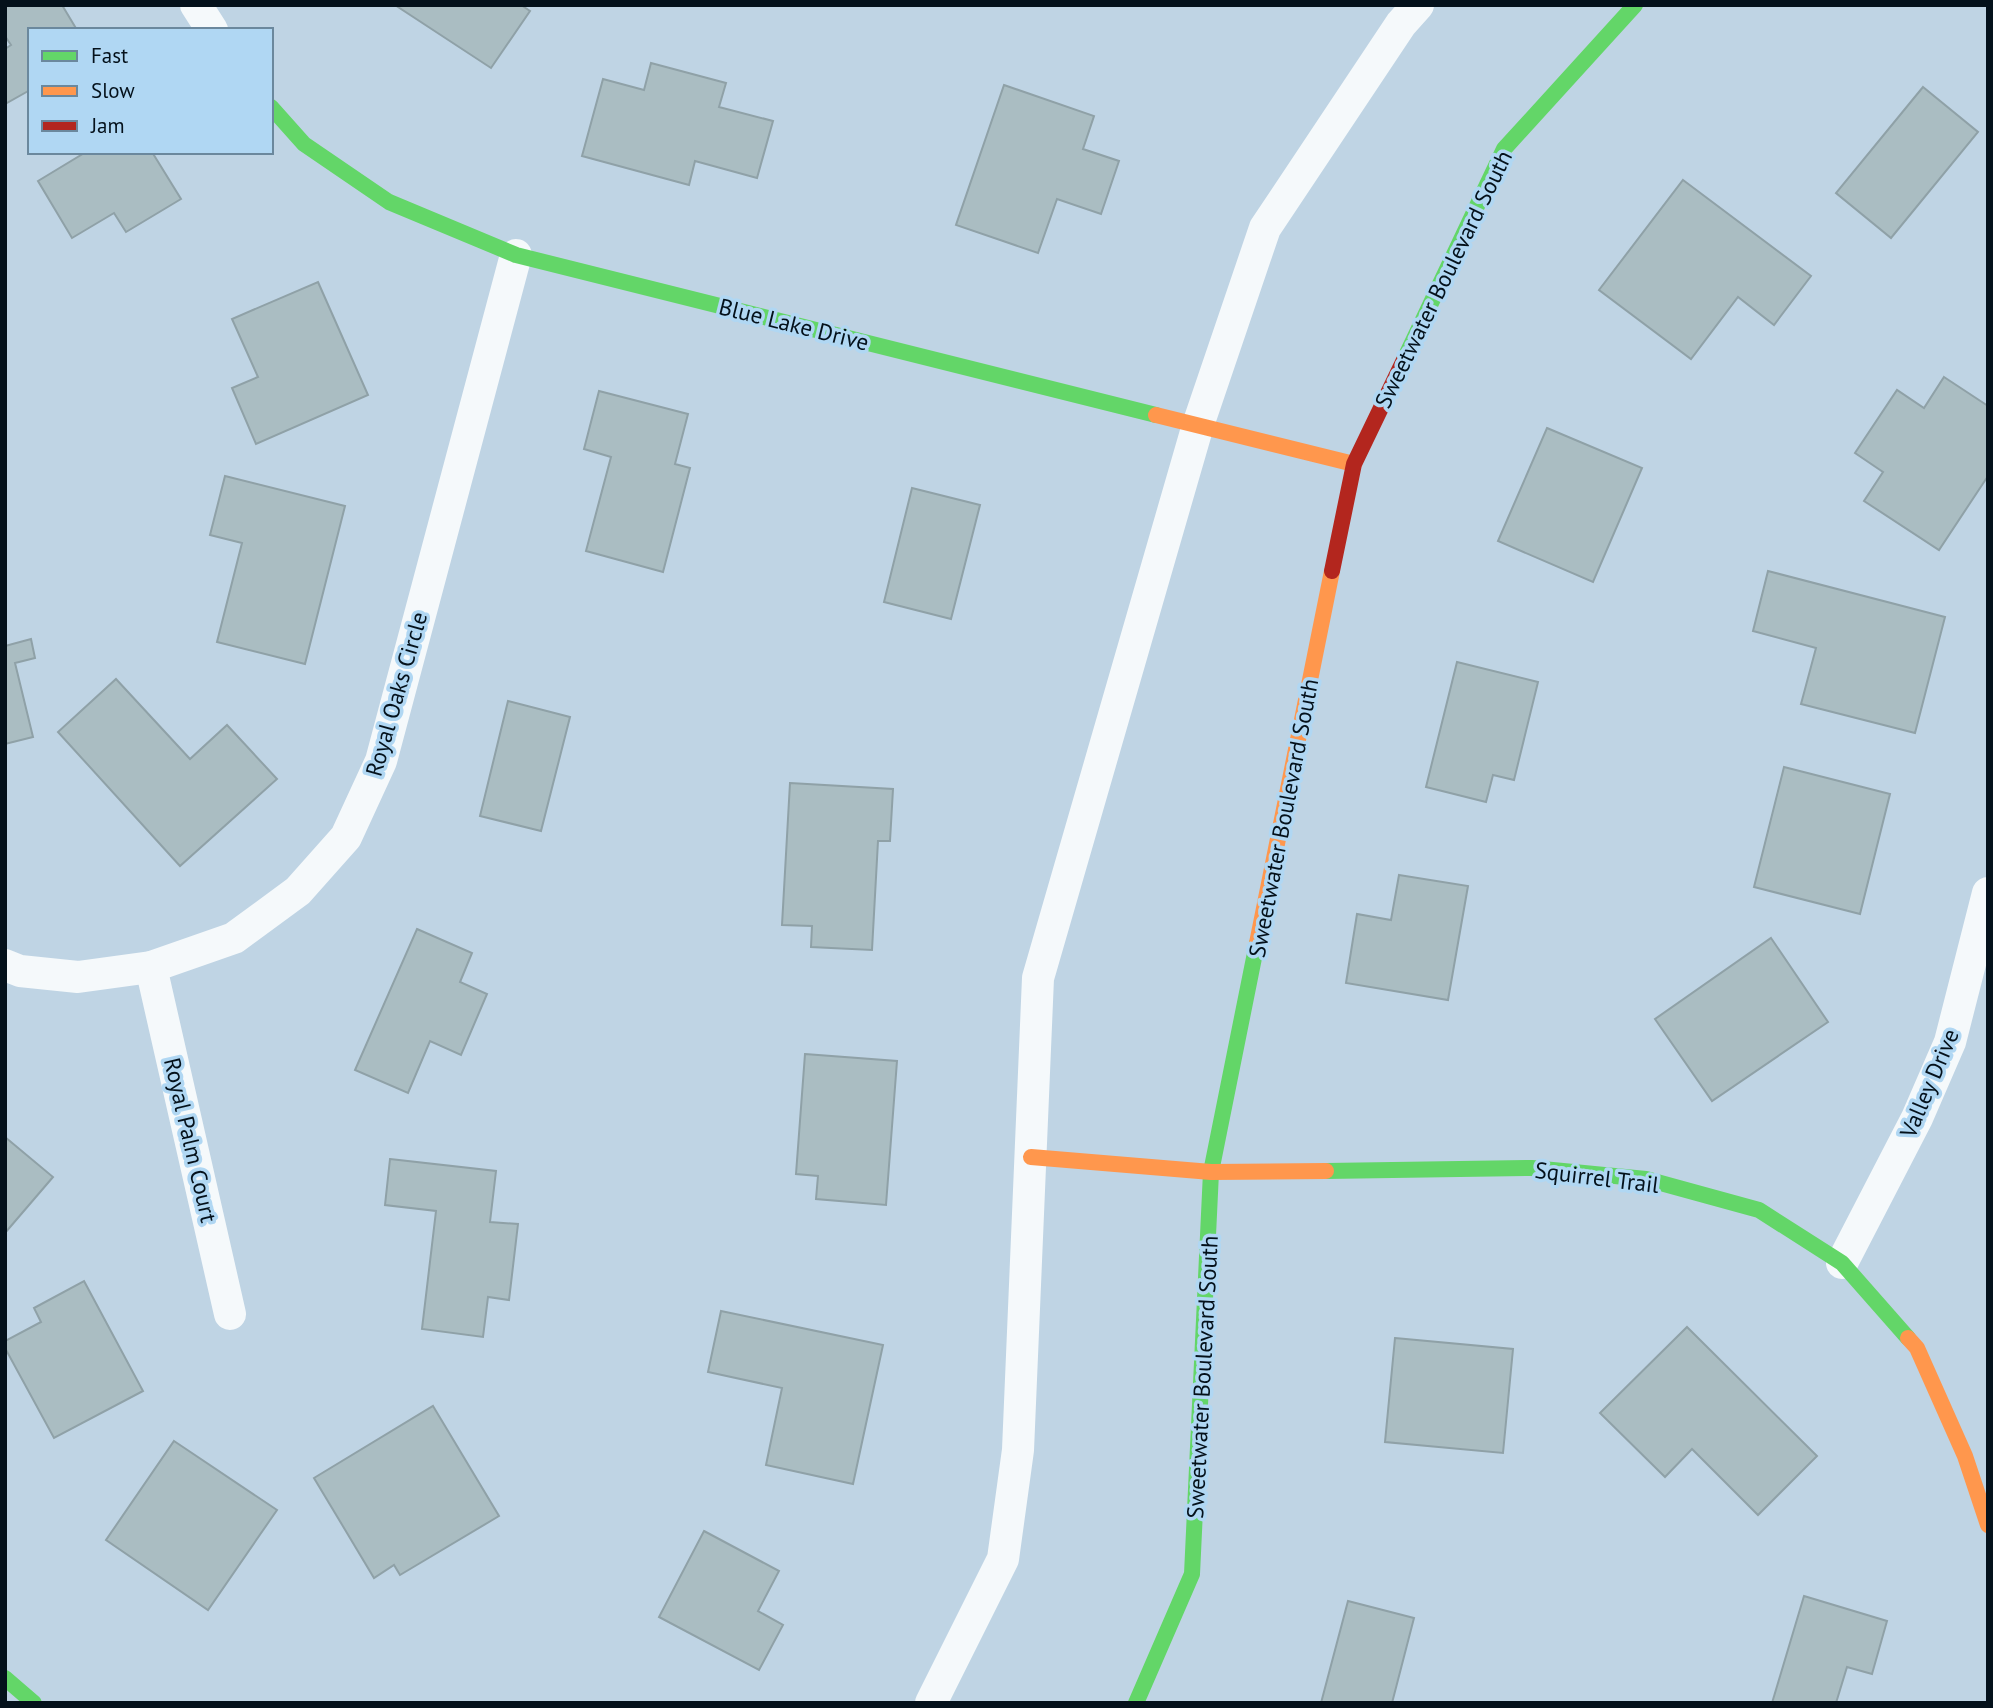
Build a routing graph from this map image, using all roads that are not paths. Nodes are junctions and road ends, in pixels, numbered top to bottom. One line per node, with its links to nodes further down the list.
1 (196, 5): 4 (street)
2 (1418, 5): 7 (street)
3 (1635, 5): 8 (street, Sweetwater Boulevard South)
4 (211, 28)
5 (273, 109): 6 (street, Blue Lake Drive)
6 (516, 255): 7 (street, Blue Lake Drive); 11 (street, Royal Oaks Circle)
7 (1198, 425): 8 (street, Blue Lake Drive); 12 (street)
8 (1354, 464): 13 (street, Sweetwater Boulevard South)
9 (1988, 893): 14 (street, Valley Drive)
10 (5, 965): 11 (street, Royal Oaks Circle)
11 (151, 967): 15 (street, Royal Palm Court)
12 (1031, 1157): 13 (street, Squirrel Trail); 19 (street)
13 (1211, 1172): 14 (street, Squirrel Trail); 20 (street, Sweetwater Boulevard South)
14 (1842, 1263): 16 (street, Squirrel Trail)
15 (230, 1314)
16 (1988, 1525)
17 (5, 1678): 18 (street)
18 (34, 1703)
19 (931, 1703)
20 (1136, 1703)

